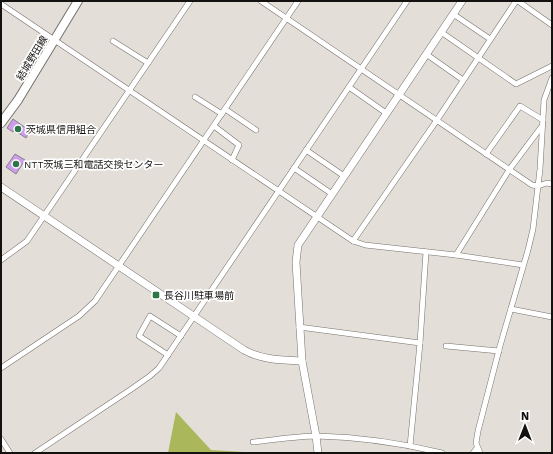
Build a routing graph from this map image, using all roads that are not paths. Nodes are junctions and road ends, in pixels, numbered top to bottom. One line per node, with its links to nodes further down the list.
1 (78, 1): 13 (main road, 結城野田線)
2 (190, 1): 18 (street)
3 (261, 1): 10 (street)
4 (298, 1): 10 (street)
5 (407, 1): 20 (street)
6 (462, 1): 9 (street)
7 (517, 1): 11 (street); 14 (street)
8 (1, 4): 13 (street)
9 (453, 14): 12 (street); 14 (street)
10 (286, 18): 20 (street); 27 (street)
11 (552, 25)
12 (441, 32): 16 (street); 17 (street)
13 (54, 39): 24 (street); 31 (main road, 結城野田線)
14 (490, 39): 17 (street)
15 (113, 41): 18 (street)
16 (426, 54): 22 (street); 25 (street)
17 (478, 58): 19 (street); 22 (street)
18 (148, 63): 24 (street)
19 (552, 66)
20 (361, 69): 23 (street); 25 (street)
21 (552, 78): 30 (street)
22 (463, 80): 29 (street)
23 (349, 87): 28 (street); 35 (street)
24 (130, 90): 34 (street); 46 (street)
25 (398, 95): 28 (street); 29 (street)
26 (195, 96): 27 (street)
27 (224, 112): 32 (street); 33 (street)
28 (386, 113): 40 (street)
29 (436, 120): 36 (street); 48 (street)
30 (542, 122): 36 (street); 39 (street); 42 (street)
31 (1, 123)
32 (214, 126): 34 (street); 37 (street)
33 (256, 130)
34 (204, 141): 37 (street); 53 (street)
35 (306, 150): 38 (street); 40 (street)
36 (486, 154): 39 (street)
37 (232, 160): 44 (street)
38 (294, 168): 44 (street); 45 (street)
39 (510, 170): 42 (street); 50 (street)
40 (344, 176): 45 (street)
41 (552, 184): 42 (street)
42 (538, 186): 52 (street)
43 (1, 187): 46 (street)
44 (278, 191): 47 (street); 55 (street)
45 (332, 194): 47 (street)
46 (45, 215): 51 (street); 53 (street)
47 (316, 216): 48 (street); 57 (street)
48 (353, 241): 49 (street)
49 (426, 252): 50 (street); 59 (street)
50 (456, 255): 52 (street)
51 (1, 260)
52 (523, 265): 54 (street)
53 (119, 266): 55 (street); 64 (street)
54 (511, 309): 56 (street); 61 (street)
55 (194, 317): 58 (street); 63 (street)
56 (552, 317)
57 (299, 327): 59 (street); 63 (street)
58 (181, 336): 62 (street); 62 (street)
59 (420, 343): 68 (street)
60 (446, 346): 61 (street)
61 (499, 351): 69 (street)
62 (168, 355): 71 (street)
63 (302, 361): 65 (street)
64 (1, 368)
65 (316, 436): 67 (street); 68 (street); 72 (street)
66 (1, 438): 70 (street)
67 (253, 442)
68 (410, 446): 73 (street)
69 (477, 448): 74 (street); 75 (street)
70 (10, 453)
71 (36, 453)
72 (318, 453)
73 (442, 453)
74 (474, 453)
75 (480, 453)

